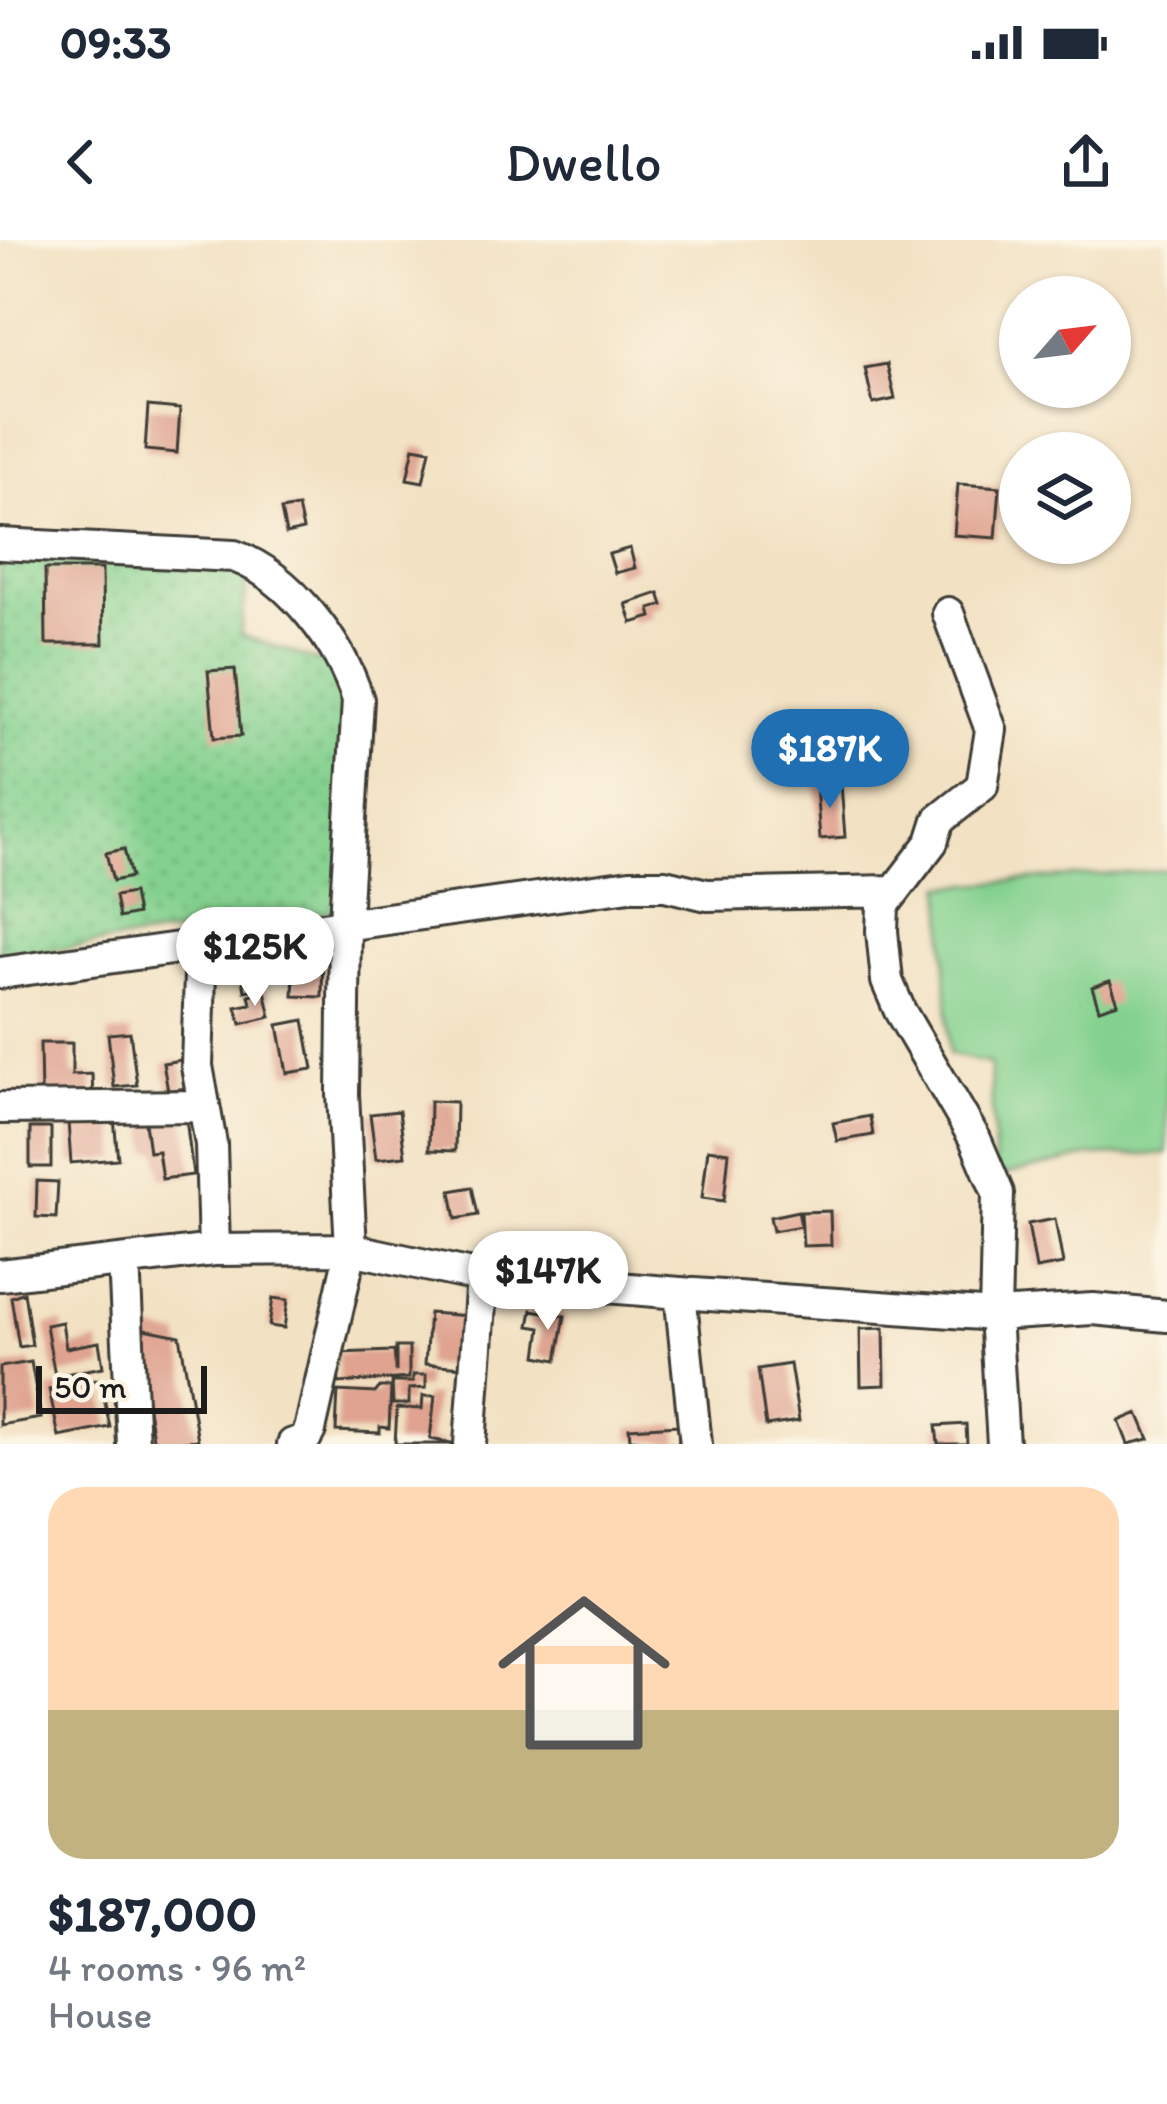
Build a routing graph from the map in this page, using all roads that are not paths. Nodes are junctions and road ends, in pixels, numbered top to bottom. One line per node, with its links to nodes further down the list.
1 (0, 544): 4 (street)
2 (948, 613): 3 (street)
3 (892, 891): 4 (street); 15 (street)
4 (345, 922): 5 (street); 10 (street)
5 (201, 944): 6 (street); 7 (street)
6 (0, 973)
7 (200, 1106): 8 (street); 9 (street)
8 (0, 1108)
9 (214, 1250): 10 (street); 11 (street)
10 (350, 1250): 13 (street); 18 (street)
11 (124, 1261): 12 (street); 17 (street)
12 (0, 1275)
13 (482, 1276): 14 (street); 19 (street)
14 (680, 1293): 15 (street); 20 (street)
15 (995, 1315): 16 (street); 21 (street)
16 (1167, 1316)
17 (133, 1444)
18 (293, 1444)
19 (470, 1444)
20 (696, 1444)
21 (1003, 1444)

